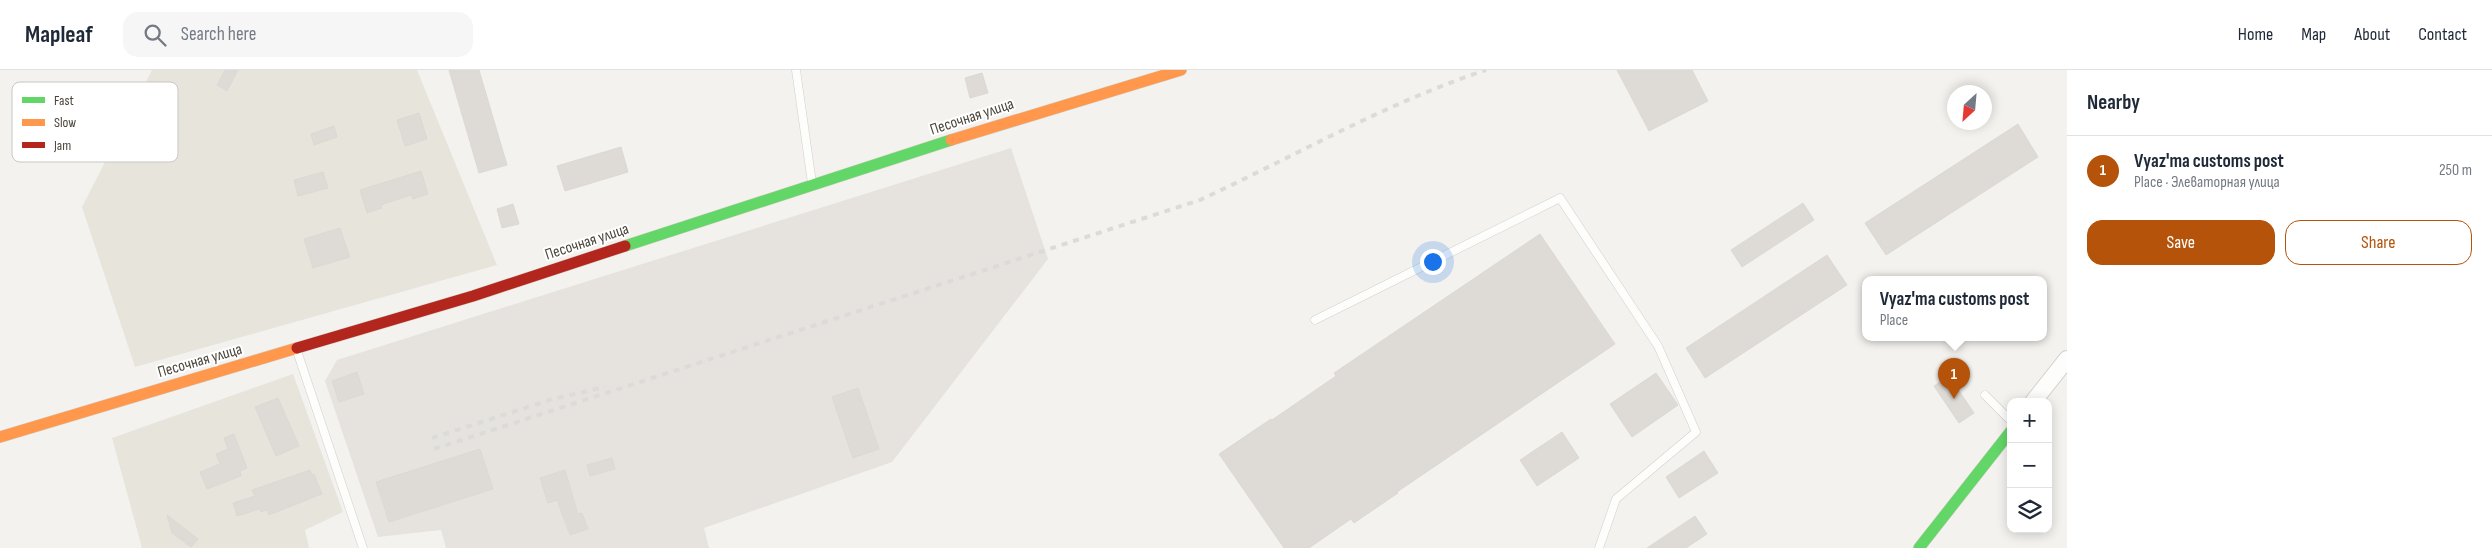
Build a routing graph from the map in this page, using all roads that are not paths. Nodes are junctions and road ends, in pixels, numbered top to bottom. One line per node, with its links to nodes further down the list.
1 (796, 70): 3 (lane)
2 (1181, 70): 3 (street, Песочная улица)
3 (812, 185): 5 (street, Песочная улица)
4 (1315, 320): 13 (lane)
5 (297, 350): 11 (street, Песочная улица); 12 (lane)
6 (2067, 359): 8 (street)
7 (1985, 395): 9 (lane)
8 (2036, 398)
9 (2007, 417)
10 (2007, 436): 14 (street)
11 (0, 437)
12 (363, 548)
13 (1599, 548)
14 (1919, 548)

